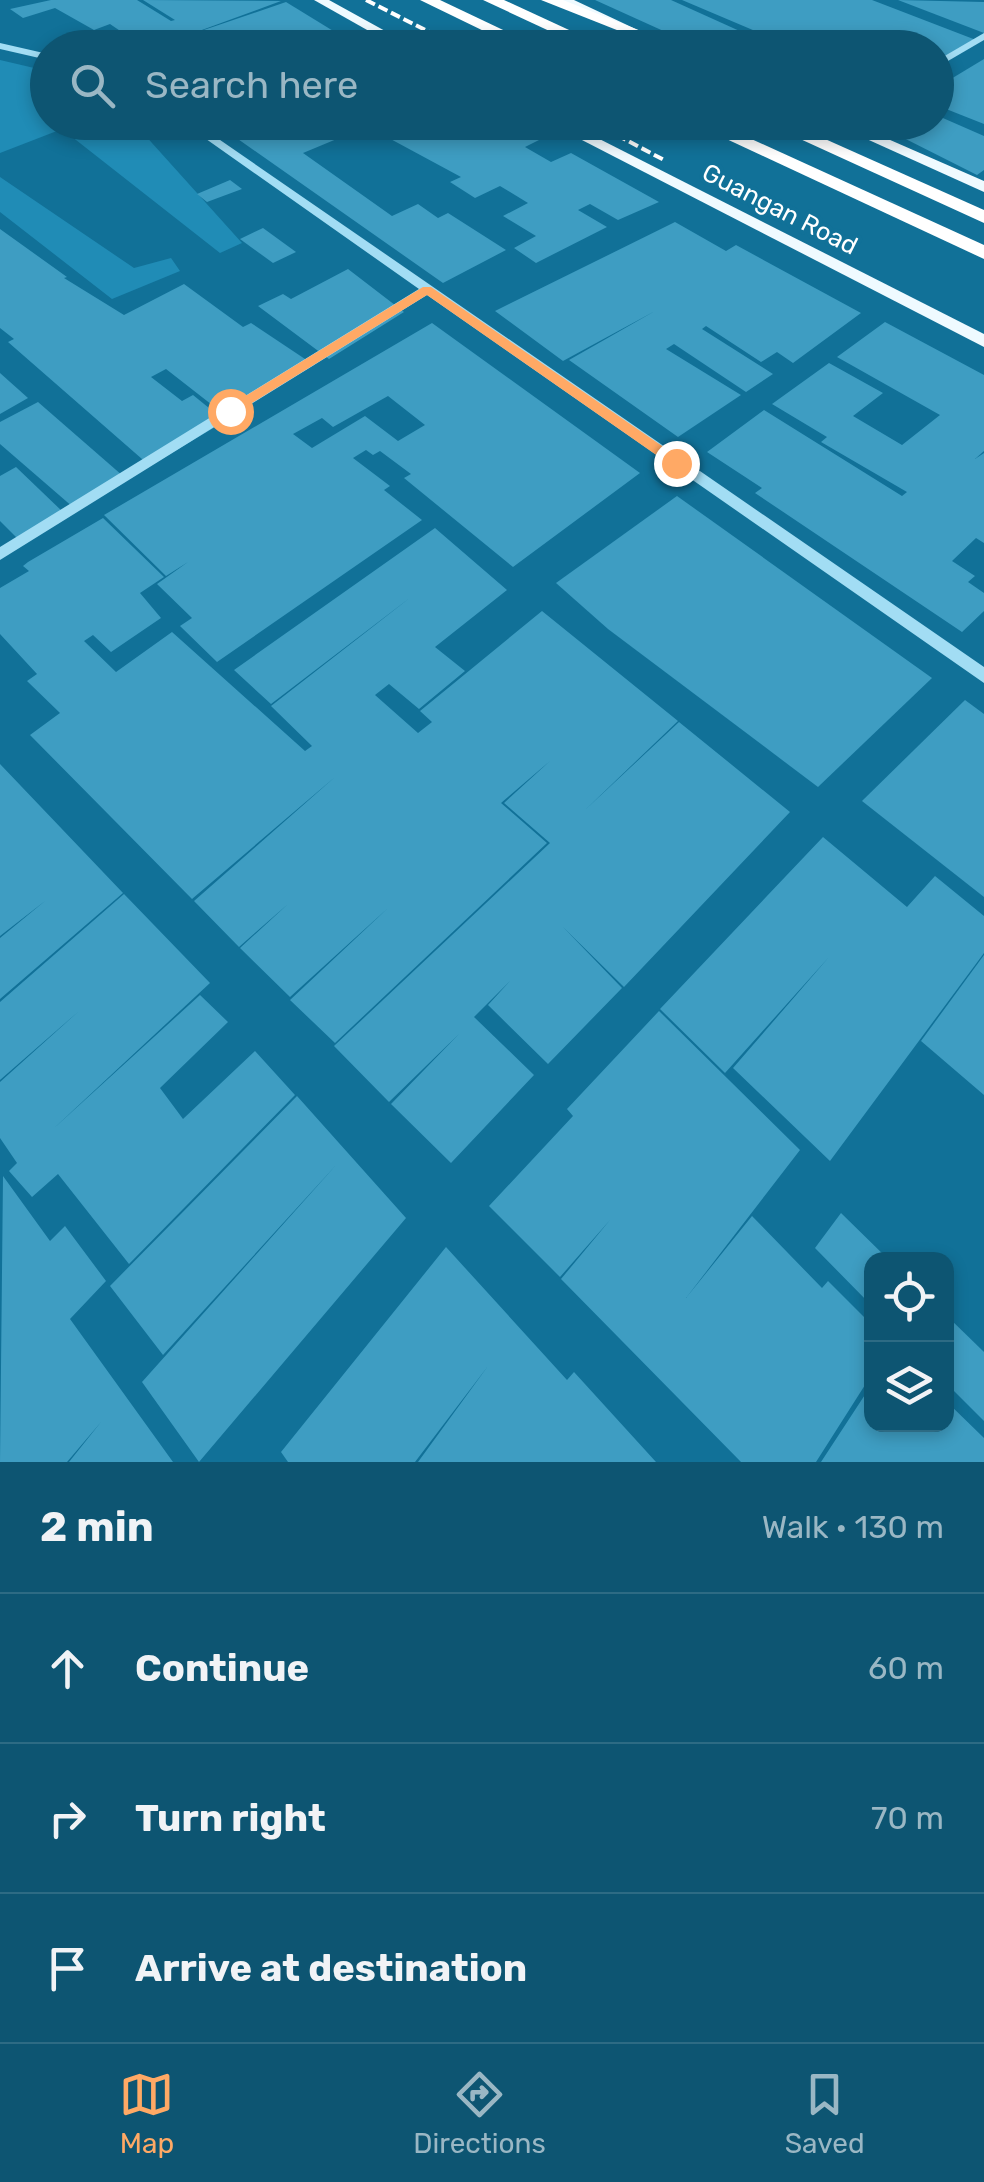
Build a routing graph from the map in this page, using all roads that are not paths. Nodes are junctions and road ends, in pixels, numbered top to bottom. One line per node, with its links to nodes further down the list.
1 (320, 0): 6 (main road)
2 (428, 0): 7 (highway)
3 (491, 0): 8 (highway)
4 (549, 0): 9 (highway)
5 (564, 0): 10 (main road)
6 (376, 30)
7 (494, 30)
8 (559, 30)
9 (627, 30)
10 (630, 30)
11 (984, 36): 14 (street)
12 (0, 46): 13 (street)
13 (30, 53)
14 (954, 54)
15 (213, 140): 23 (street)
16 (590, 140): 24 (main road, Guangan Road)
17 (737, 140): 22 (highway)
18 (811, 140): 21 (highway)
19 (877, 140): 20 (main road)
20 (984, 188)
21 (984, 216)
22 (984, 254)
23 (427, 290): 25 (street); 26 (street)
24 (984, 340)
25 (0, 554)
26 (984, 676)

